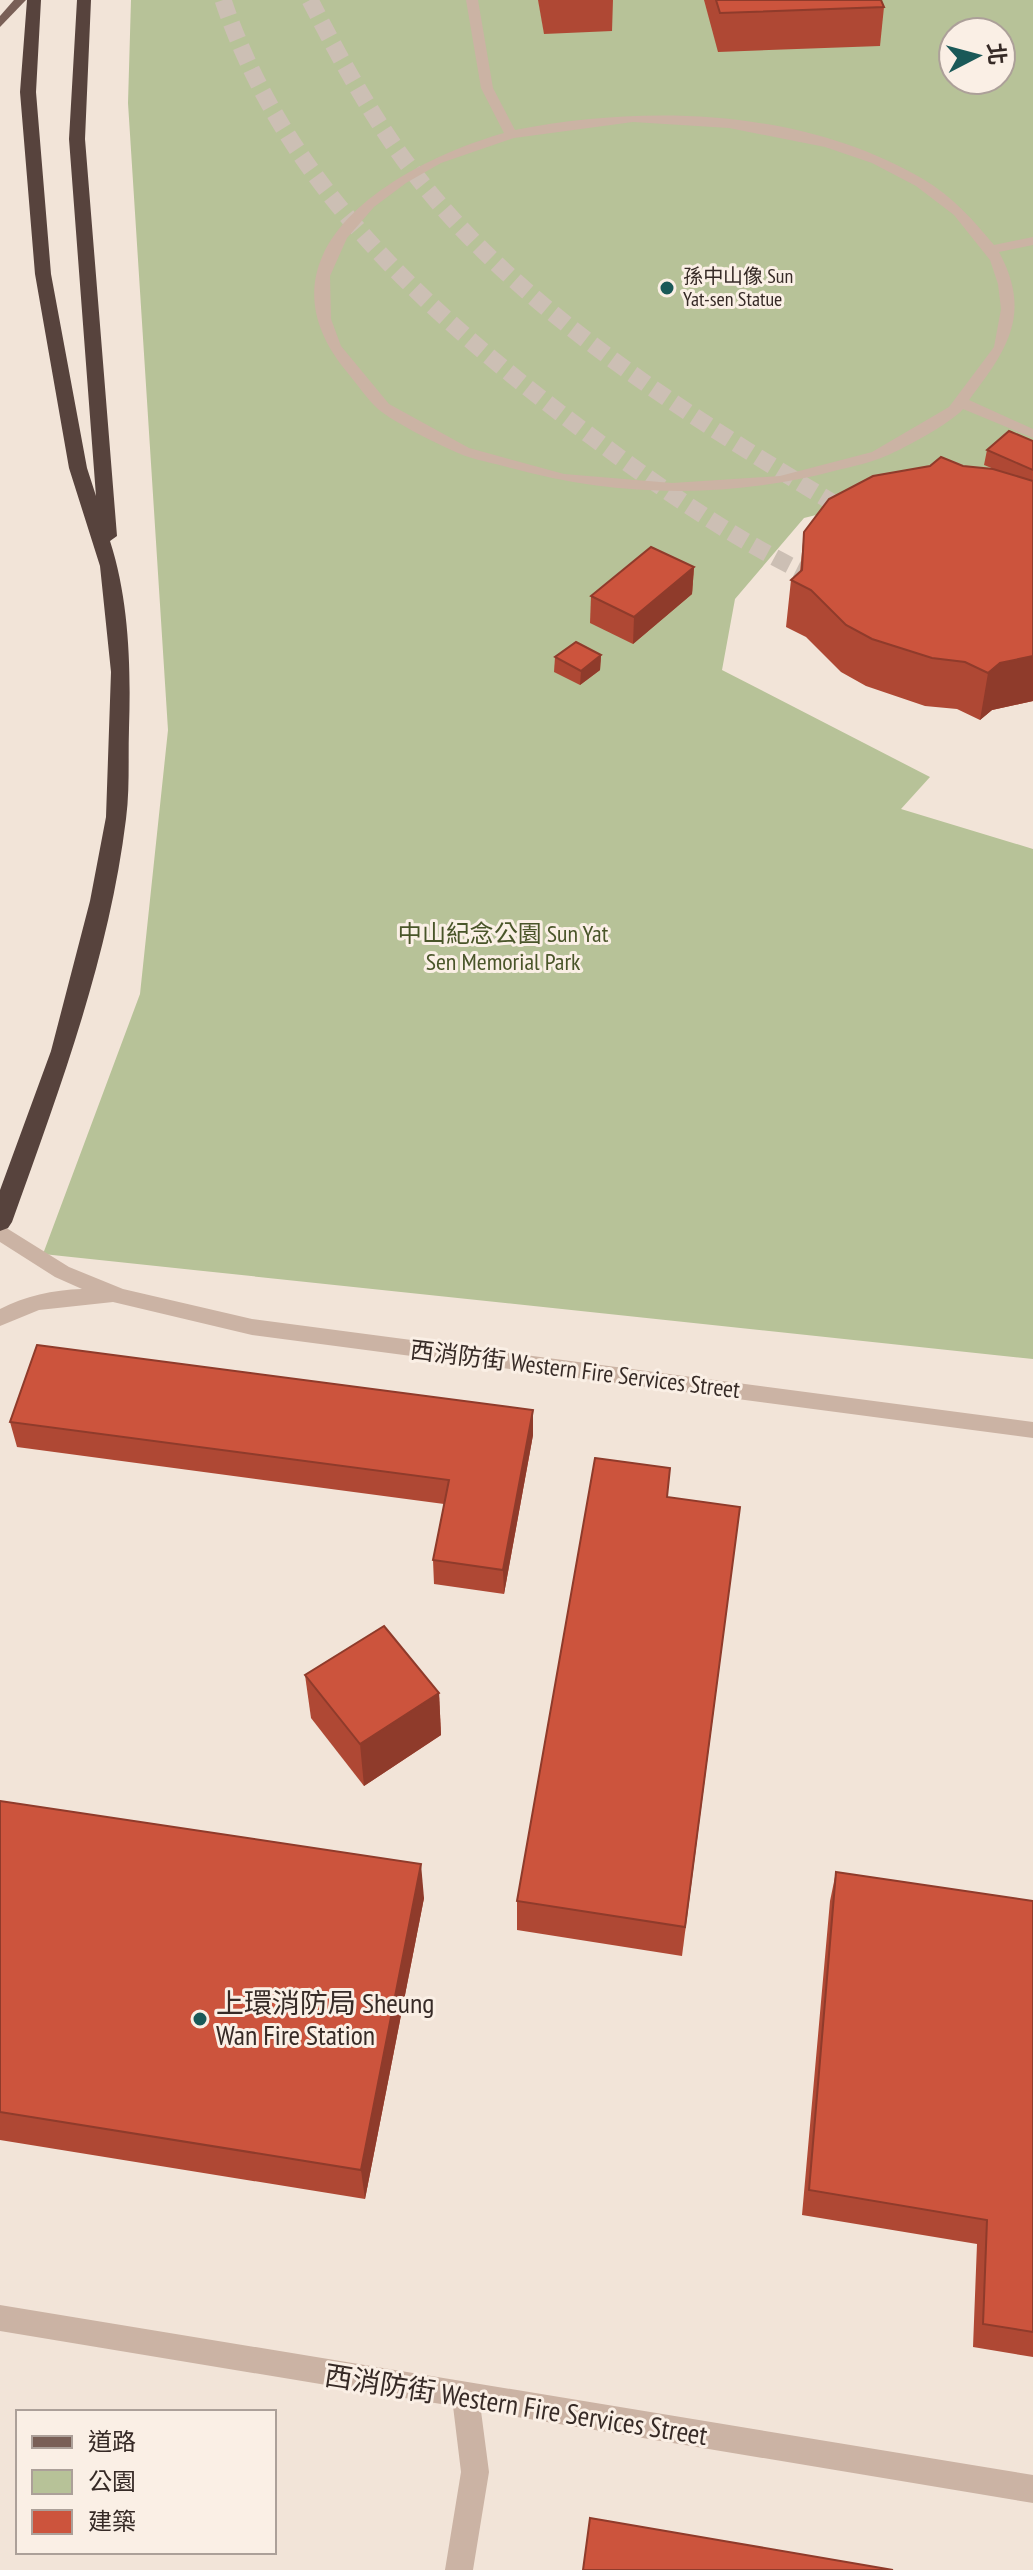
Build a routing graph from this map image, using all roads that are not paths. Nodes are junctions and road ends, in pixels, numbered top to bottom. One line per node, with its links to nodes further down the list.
1 (20, 0): 5 (main road)
2 (34, 0): 11 (highway)
3 (84, 0): 11 (highway)
4 (472, 0): 6 (street)
5 (0, 23)
6 (511, 134): 8 (street); 9 (street)
7 (1033, 241): 8 (street)
8 (991, 250): 9 (street)
9 (963, 403): 10 (street)
10 (1033, 434)
11 (109, 566): 12 (highway)
12 (0, 1222)
13 (0, 1232): 14 (street, 西消防街 Western Fire Services Street)
14 (119, 1296): 15 (street, 西消防街 Western Fire Services Street); 16 (street, 西消防街 Western Fire Services Street)
15 (0, 1318)
16 (1033, 1430)
17 (0, 2318): 18 (street, 西消防街 Western Fire Services Street)
18 (465, 2396): 19 (street, 西消防街 Western Fire Services Street); 20 (street)
19 (1033, 2489)
20 (459, 2570)

